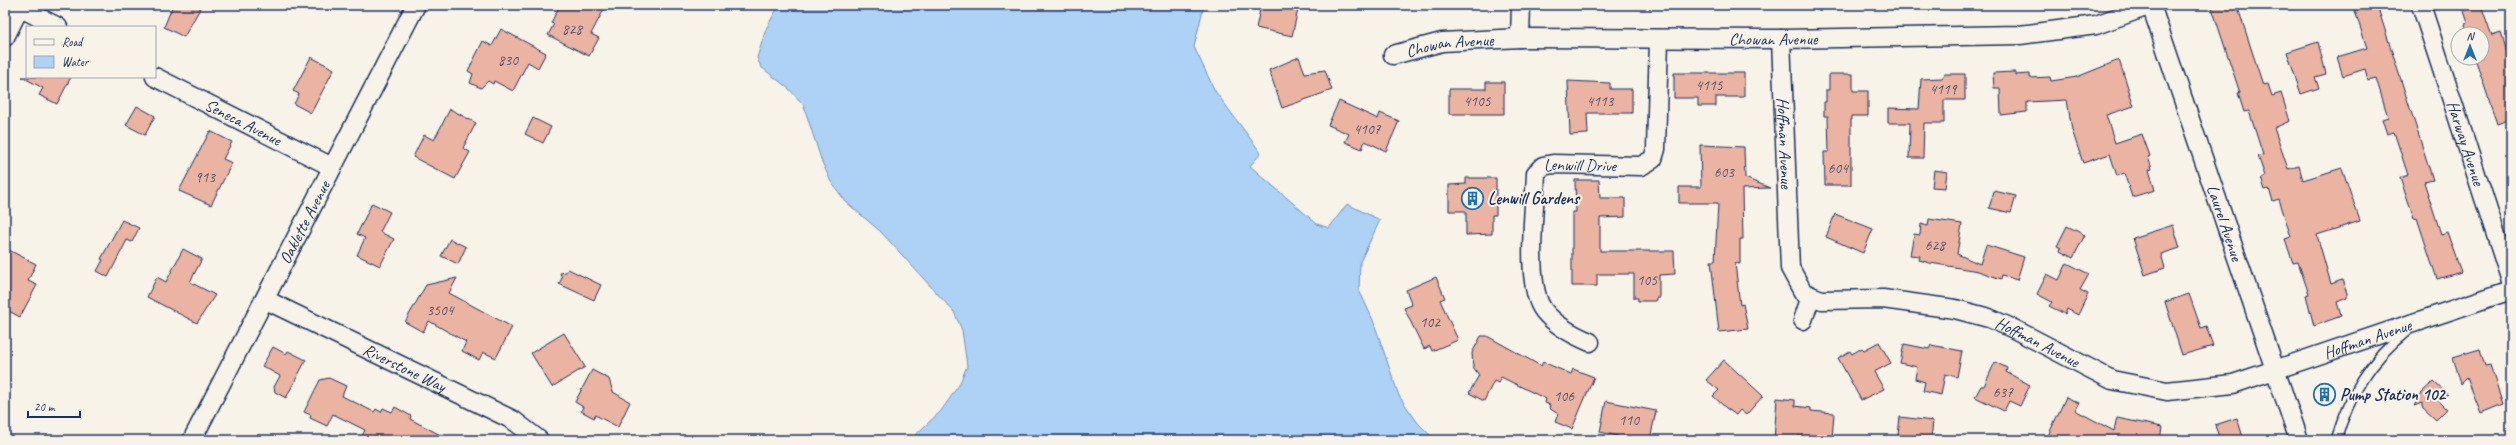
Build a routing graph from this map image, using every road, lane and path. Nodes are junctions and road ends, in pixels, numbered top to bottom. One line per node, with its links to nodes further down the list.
1 (416, 5): 13 (street, Oaklette Avenue)
2 (1521, 5): 8 (street)
3 (2151, 5): 10 (street, Chowan Avenue); 21 (street, Laurel Avenue)
4 (2421, 5): 14 (street, Harway Avenue)
5 (19, 6): 6 (street); 7 (street)
6 (56, 26)
7 (5, 37)
8 (1520, 38): 9 (street, Chowan Avenue); 11 (street, Chowan Avenue)
9 (1659, 39): 10 (street, Chowan Avenue); 20 (street, Lenwill Drive)
10 (1781, 39): 16 (street, Hoffman Avenue)
11 (1393, 55)
12 (156, 77): 13 (street, Seneca Avenue)
13 (332, 167): 17 (street, Oaklette Avenue)
14 (2511, 281)
15 (2511, 290): 19 (street, Hoffman Avenue)
16 (1811, 296): 18 (street); 21 (street, Hoffman Avenue)
17 (266, 300): 22 (street, Oaklette Avenue); 23 (street, Riverstone Way)
18 (1802, 320)
19 (2418, 322): 21 (street, Hoffman Avenue); 25 (lane)
20 (1590, 342)
21 (2275, 370): 24 (street, Laurel Avenue)
22 (192, 440)
23 (539, 440)
24 (2299, 440)
25 (2336, 440)

